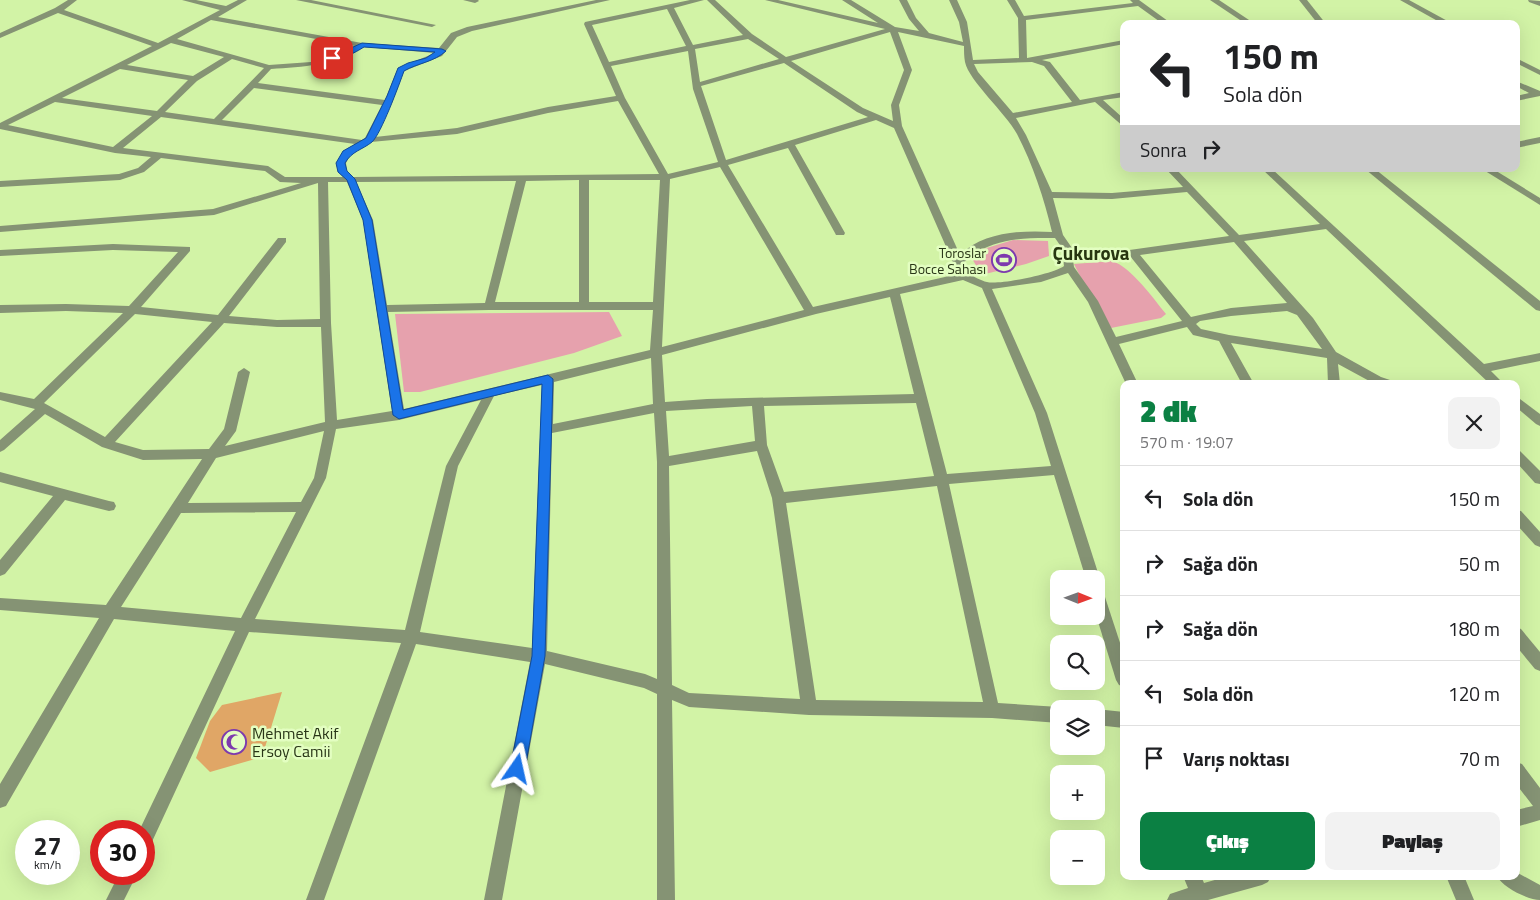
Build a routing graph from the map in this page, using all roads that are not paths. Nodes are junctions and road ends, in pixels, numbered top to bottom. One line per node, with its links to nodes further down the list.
1 (73, 0): 21 (street)
2 (186, 0): 20 (street)
3 (243, 0): 20 (street)
4 (300, 0): 28 (street)
5 (606, 0): 39 (street)
6 (700, 0): 19 (street)
7 (711, 0): 32 (street)
8 (769, 0): 29 (street)
9 (846, 0): 29 (street)
10 (903, 0): 30 (street)
11 (952, 0): 35 (street)
12 (1011, 0): 23 (street)
13 (1214, 0): 25 (street)
14 (1303, 0): 26 (street)
15 (1404, 0): 27 (street)
16 (1532, 0): 18 (street)
17 (1136, 2): 23 (street); 24 (street)
18 (1540, 4)
19 (670, 6): 38 (street); 46 (street)
20 (228, 8): 22 (street)
21 (58, 10): 31 (street); 37 (street)
22 (211, 18): 33 (street); 36 (street)
23 (1022, 18): 43 (street)
24 (1162, 20)
25 (1245, 20)
26 (1319, 20)
27 (1442, 20)
28 (432, 25)
29 (893, 29): 30 (street); 42 (street); 67 (street)
30 (926, 35): 35 (street)
31 (0, 36)
32 (749, 36): 38 (street); 42 (street)
33 (170, 40): 37 (street); 40 (street)
34 (1120, 43): 41 (street)
35 (968, 44): 44 (street)
36 (362, 45): 39 (street); 48 (street)
37 (159, 46): 47 (street)
38 (691, 48): 46 (street); 52 (street)
39 (442, 51): 60 (street)
40 (232, 56): 48 (street); 50 (street)
41 (1033, 60): 43 (street); 61 (street)
42 (786, 61): 52 (street); 64 (street)
43 (1023, 61): 44 (street)
44 (969, 62): 63 (street)
45 (1520, 62): 49 (street)
46 (606, 65): 56 (street)
47 (118, 66): 50 (street); 58 (street)
48 (268, 66): 51 (street)
49 (1540, 73)
50 (194, 79): 62 (street)
51 (252, 85): 60 (street); 66 (street)
52 (697, 85): 74 (street)
53 (1520, 85): 54 (street)
54 (1538, 94): 57 (street)
55 (1120, 95): 59 (street)
56 (621, 98): 69 (street); 81 (street)
57 (1520, 98)
58 (53, 99): 62 (street); 72 (street)
59 (1097, 99): 61 (street); 65 (street)
60 (388, 103): 69 (street)
61 (1078, 103): 63 (street)
62 (159, 114): 66 (street); 72 (street)
63 (1011, 116): 86 (street)
64 (876, 117): 67 (street); 70 (street)
65 (1120, 120)
66 (217, 122): 69 (street)
67 (898, 126): 96 (street)
68 (1540, 140): 71 (street)
69 (367, 141): 82 (street)
70 (790, 144): 74 (street); 90 (street)
71 (1520, 145)
72 (115, 150): 73 (street)
73 (158, 156): 83 (street); 84 (street)
74 (723, 165): 81 (street); 108 (street)
75 (1175, 172): 85 (street)
76 (1270, 172): 88 (street)
77 (1374, 172): 104 (street)
78 (1492, 172): 87 (street)
79 (522, 177): 80 (street); 82 (street); 101 (street)
80 (584, 177): 81 (street); 103 (street)
81 (664, 177): 102 (street)
82 (350, 179): 83 (street); 106 (street)
83 (323, 180): 89 (street); 111 (street)
84 (0, 184)
85 (1190, 189): 86 (street); 92 (street)
86 (1048, 195): 91 (street)
87 (1539, 201)
88 (1327, 226): 92 (street); 118 (street)
89 (0, 229)
90 (840, 234)
91 (1058, 235): 96 (street); 97 (street)
92 (1237, 239): 95 (street); 109 (street)
93 (282, 240): 110 (street)
94 (0, 253): 107 (street)
95 (1133, 253): 97 (street); 112 (street)
96 (958, 262): 98 (street)
97 (1070, 262): 99 (street); 114 (street)
98 (964, 276): 99 (street); 100 (street)
99 (986, 286): 143 (street)
100 (894, 292): 108 (street); 128 (street)
101 (489, 306): 103 (street); 106 (street)
102 (658, 306): 103 (street); 115 (street)
103 (584, 307)
104 (1540, 307)
105 (0, 309): 107 (street)
106 (382, 309): 133 (street)
107 (132, 310): 110 (street); 131 (street)
108 (810, 311): 115 (street)
109 (1301, 312): 112 (street); 116 (street)
110 (221, 319): 111 (street); 137 (street)
111 (326, 323): 135 (street)
112 (1190, 323): 113 (street); 114 (street)
113 (1224, 338): 116 (street); 122 (street)
114 (1112, 342): 121 (street)
115 (656, 353): 120 (street); 132 (street)
116 (1332, 355): 123 (street); 124 (street)
117 (1540, 357): 118 (street)
118 (1482, 369): 125 (street)
119 (244, 372): 140 (street)
120 (548, 379): 126 (street); 136 (street)
121 (1130, 380)
122 (1246, 380)
123 (1334, 380)
124 (1377, 380)
125 (1494, 380)
126 (490, 393): 133 (street); 160 (street)
127 (0, 396): 131 (street)
128 (921, 398): 129 (street); 146 (street)
129 (758, 402): 132 (street); 138 (street)
130 (1520, 404): 134 (street)
131 (40, 406): 137 (street); 139 (street)
132 (659, 407): 136 (street); 142 (street)
133 (399, 415): 135 (street)
134 (1540, 421)
135 (331, 424): 140 (street); 151 (street)
136 (546, 430): 162 (street)
137 (106, 444): 140 (street)
138 (761, 445): 142 (street); 148 (street)
139 (0, 447)
140 (212, 454): 150 (street)
141 (1520, 458): 145 (street)
142 (663, 462): 165 (street)
143 (1059, 470): 146 (street); 155 (street)
144 (0, 477): 147 (street)
145 (1540, 479)
146 (942, 480): 148 (street); 167 (street)
147 (63, 493): 149 (street); 154 (street)
148 (778, 498): 166 (street)
149 (109, 506)
150 (178, 508): 151 (street); 157 (street)
151 (305, 508): 159 (street)
152 (1520, 519): 153 (street)
153 (1540, 541)
154 (0, 570)
155 (1089, 570)
156 (0, 604): 157 (street)
157 (110, 612): 159 (street); 172 (street)
158 (1105, 620): 164 (street)
159 (245, 625): 160 (street); 176 (street)
160 (411, 637): 162 (street); 184 (street)
161 (1522, 651): 163 (street)
162 (538, 656): 165 (street); 185 (street)
163 (1540, 664)
164 (1120, 667)
165 (666, 690): 166 (street); 186 (street)
166 (809, 707): 167 (street)
167 (992, 710): 168 (street)
168 (1050, 714)
169 (1105, 718): 170 (street)
170 (1120, 720)
171 (1520, 775): 173 (street)
172 (0, 800)
173 (1540, 801)
174 (1540, 812): 175 (street)
175 (1520, 818)
176 (153, 820)
177 (1228, 880): 180 (street)
178 (1457, 880): 188 (street)
179 (1513, 880): 182 (street)
180 (1195, 884): 187 (street)
181 (122, 885): 183 (street)
182 (1540, 895)
183 (115, 900)
184 (315, 900)
185 (493, 900)
186 (666, 900)
187 (1176, 900)
188 (1465, 900)

